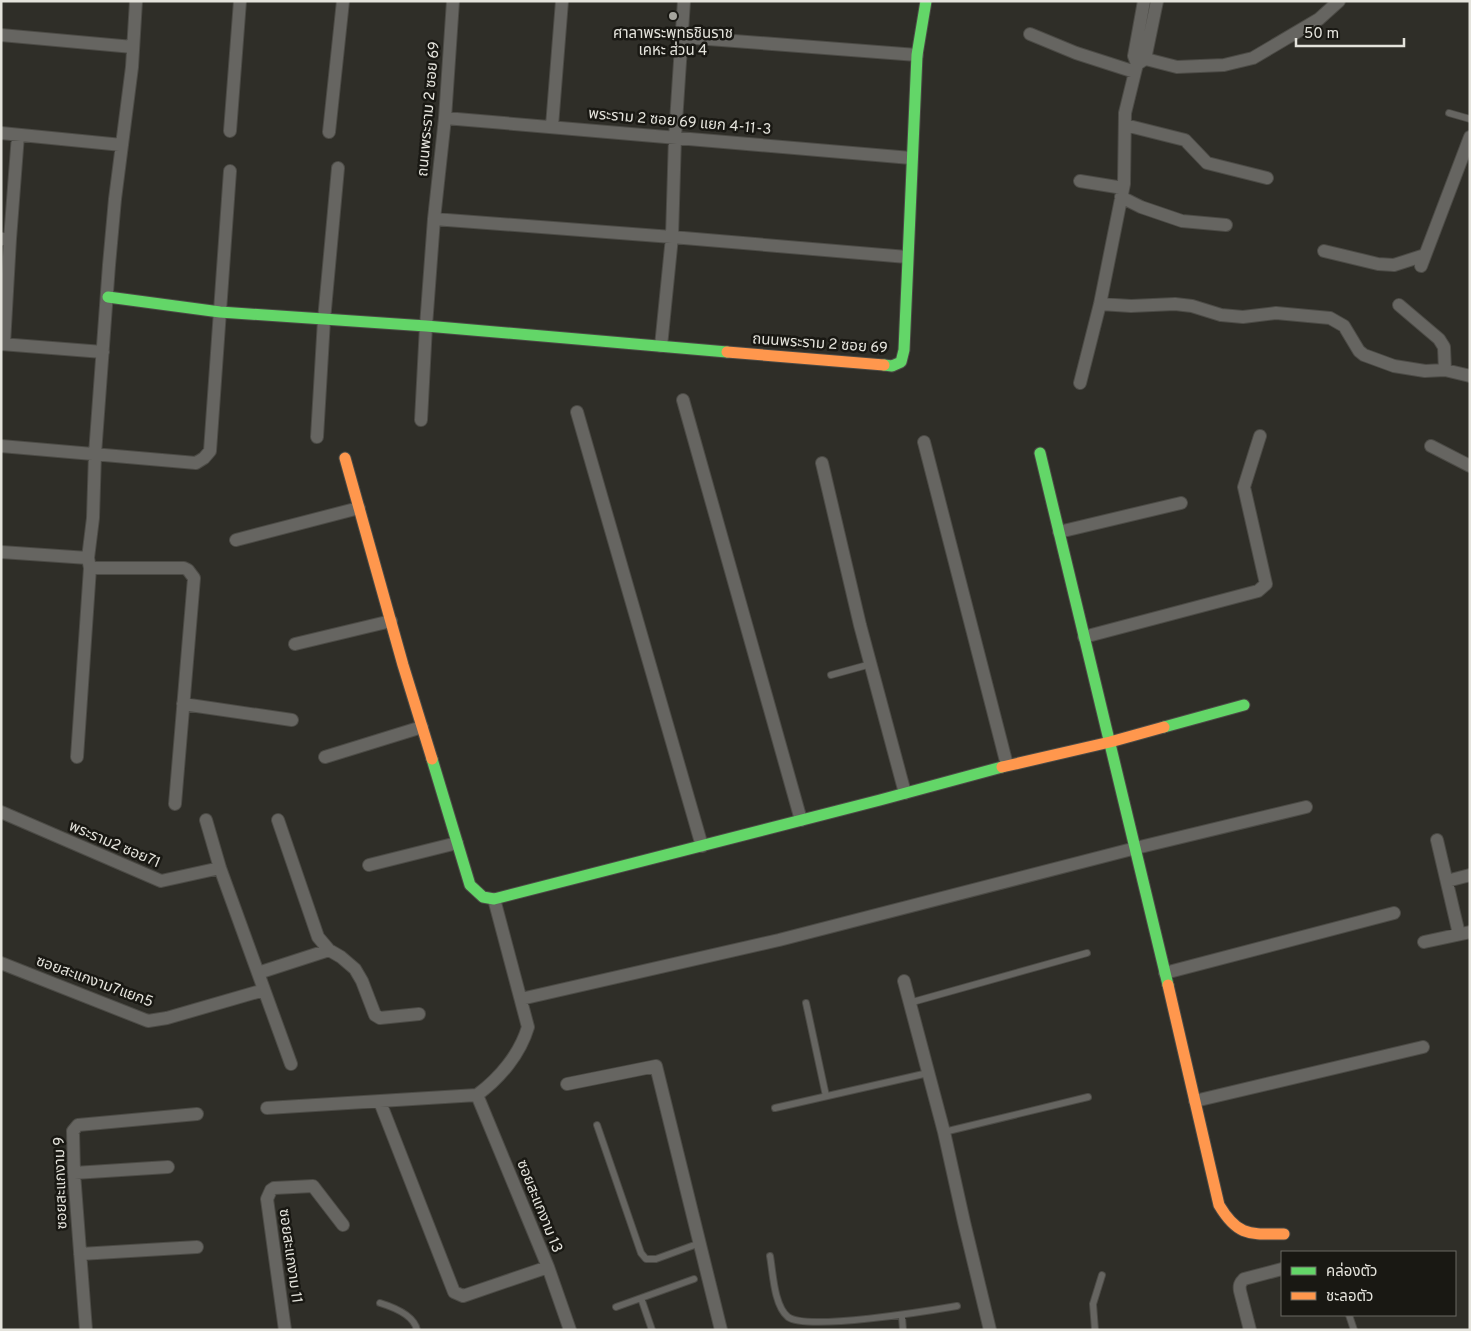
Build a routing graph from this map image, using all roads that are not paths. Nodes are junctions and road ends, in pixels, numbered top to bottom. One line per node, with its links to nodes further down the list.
1 (136, 1): 14 (street)
2 (240, 1): 22 (street)
3 (343, 1): 23 (street)
4 (453, 1): 18 (street, ถนนพระราม 2 ซอย 69)
5 (562, 1): 21 (street)
6 (684, 1): 13 (street)
7 (926, 1): 15 (street, ถนนพระราม 2 ซอย 69)
8 (1144, 1): 16 (street)
9 (1158, 1): 16 (street)
10 (1339, 1): 16 (street)
11 (1030, 34): 16 (street)
12 (1, 35): 14 (street)
13 (682, 37): 15 (street); 26 (street)
14 (133, 47): 28 (street)
15 (917, 55): 29 (street, ถนนพระราม 2 ซอย 69)
16 (1138, 63): 20 (street)
17 (1449, 113): 19 (lane)
18 (445, 118): 21 (street, พระราม 2 ซอย 69 แยก 4-11-3); 35 (street, ถนนพระราม 2 ซอย 69)
19 (1470, 119)
20 (1125, 125): 32 (street); 34 (street)
21 (552, 126): 26 (street, พระราม 2 ซอย 69 แยก 4-11-3)
22 (230, 131)
23 (330, 132)
24 (1, 133): 25 (street)
25 (18, 135): 28 (street); 38 (street)
26 (675, 137): 29 (street, พระราม 2 ซอย 69 แยก 4-11-3); 37 (street)
27 (1470, 137): 39 (street)
28 (122, 145): 41 (street)
29 (912, 158): 40 (street, ถนนพระราม 2 ซอย 69)
30 (338, 168): 45 (street)
31 (230, 171): 44 (street)
32 (1268, 178)
33 (1080, 181): 34 (street)
34 (1122, 193): 36 (street); 42 (street)
35 (434, 220): 37 (street); 46 (street, ถนนพระราม 2 ซอย 69)
36 (1226, 225)
37 (672, 237): 40 (street); 48 (street)
38 (6, 239): 47 (street)
39 (1324, 251)
40 (907, 257): 48 (street, ถนนพระราม 2 ซอย 69)
41 (108, 297): 44 (street); 49 (street)
42 (1100, 304): 50 (street); 52 (street)
43 (1399, 305): 50 (street)
44 (220, 312): 45 (street); 62 (street)
45 (324, 320): 46 (street); 57 (street)
46 (426, 326): 48 (street, ถนนพระราม 2 ซอย 69); 55 (street)
47 (3, 344): 49 (street)
48 (662, 346)
49 (103, 352): 62 (street)
50 (1445, 370): 51 (street)
51 (1470, 376)
52 (1080, 384)
53 (684, 400): 91 (street)
54 (577, 412): 94 (street)
55 (421, 420)
56 (1260, 436): 73 (street)
57 (317, 437)
58 (924, 442): 84 (street)
59 (1, 446): 62 (street)
60 (1431, 446): 65 (street)
61 (1040, 452): 68 (street)
62 (95, 454): 71 (street)
63 (345, 458): 67 (street)
64 (822, 463): 75 (street)
65 (1470, 466)
66 (1181, 503): 68 (street)
67 (359, 508): 69 (street); 72 (street)
68 (1059, 532): 73 (street)
69 (236, 540)
70 (1, 552): 71 (street)
71 (89, 563): 77 (street); 82 (street)
72 (391, 621): 74 (street); 80 (street)
73 (1084, 637): 81 (street)
74 (295, 644)
75 (871, 664): 76 (lane); 85 (street)
76 (831, 675)
77 (183, 704): 79 (street); 86 (street)
78 (1244, 705): 81 (street)
79 (292, 720)
80 (422, 727): 83 (street); 93 (street)
81 (1110, 742): 84 (street); 95 (street)
82 (77, 757)
83 (326, 757)
84 (1007, 765): 85 (street)
85 (905, 793): 91 (street)
86 (174, 804)
87 (1306, 807): 95 (street)
88 (1, 812): 97 (street, พระราม2 ซอย71)
89 (206, 820): 97 (street)
90 (278, 820): 104 (street)
91 (801, 820): 94 (street)
92 (1436, 840): 99 (street)
93 (457, 844): 96 (street); 100 (street)
94 (702, 846): 100 (street)
95 (1136, 848): 108 (street); 111 (street)
96 (369, 865)
97 (220, 868): 107 (street)
98 (1470, 875): 99 (street)
99 (1447, 881): 102 (street)
100 (494, 899): 111 (street)
101 (1394, 914): 108 (street)
102 (1465, 933): 103 (street)
103 (1424, 942)
104 (329, 950): 107 (street); 114 (street)
105 (1086, 953): 112 (lane)
106 (1, 963): 110 (street, ซอยสะแกงาม7แยก5)
107 (258, 973): 110 (street)
108 (1166, 973): 122 (street)
109 (904, 981): 112 (street)
110 (264, 990): 116 (street)
111 (521, 1000): 119 (street)
112 (909, 1003): 117 (street)
113 (806, 1004): 120 (lane)
114 (419, 1014)
115 (1423, 1047): 122 (street)
116 (291, 1064)
117 (928, 1073): 120 (lane); 128 (street)
118 (567, 1084): 133 (street)
119 (477, 1095): 123 (street); 137 (street, ซอยสะแกงาม 13)
120 (826, 1096): 125 (lane)
121 (1088, 1097): 128 (lane)
122 (1195, 1101): 132 (street)
123 (380, 1102): 124 (street); 137 (street)
124 (267, 1108)
125 (775, 1108)
126 (197, 1114): 130 (street, ซอยสะแกงาม 9)
127 (597, 1125): 133 (lane)
128 (944, 1132): 155 (street)
129 (168, 1167): 130 (street)
130 (74, 1174): 135 (street, ซอยสะแกงาม 9)
131 (343, 1225): 149 (street, ซอยสะแกงาม 11)
132 (1284, 1234)
133 (700, 1243): 153 (street)
134 (197, 1248): 135 (street)
135 (80, 1254): 148 (street, ซอยสะแกงาม 9)
136 (770, 1256): 147 (lane)
137 (548, 1267): 151 (street, ซอยสะแกงาม 13)
138 (1281, 1269): 157 (street)
139 (1102, 1275): 156 (lane)
140 (694, 1279): 141 (lane)
141 (640, 1298): 144 (lane); 152 (lane)
142 (380, 1304): 150 (lane)
143 (957, 1306): 146 (lane)
144 (616, 1307)
145 (1349, 1316): 158 (lane)
146 (902, 1317): 147 (lane); 154 (lane)
147 (835, 1327)
148 (86, 1330)
149 (285, 1330)
150 (417, 1330)
151 (570, 1330)
152 (652, 1330)
153 (721, 1330)
154 (903, 1330)
155 (990, 1330)
156 (1096, 1330)
157 (1250, 1330)
158 (1354, 1330)

